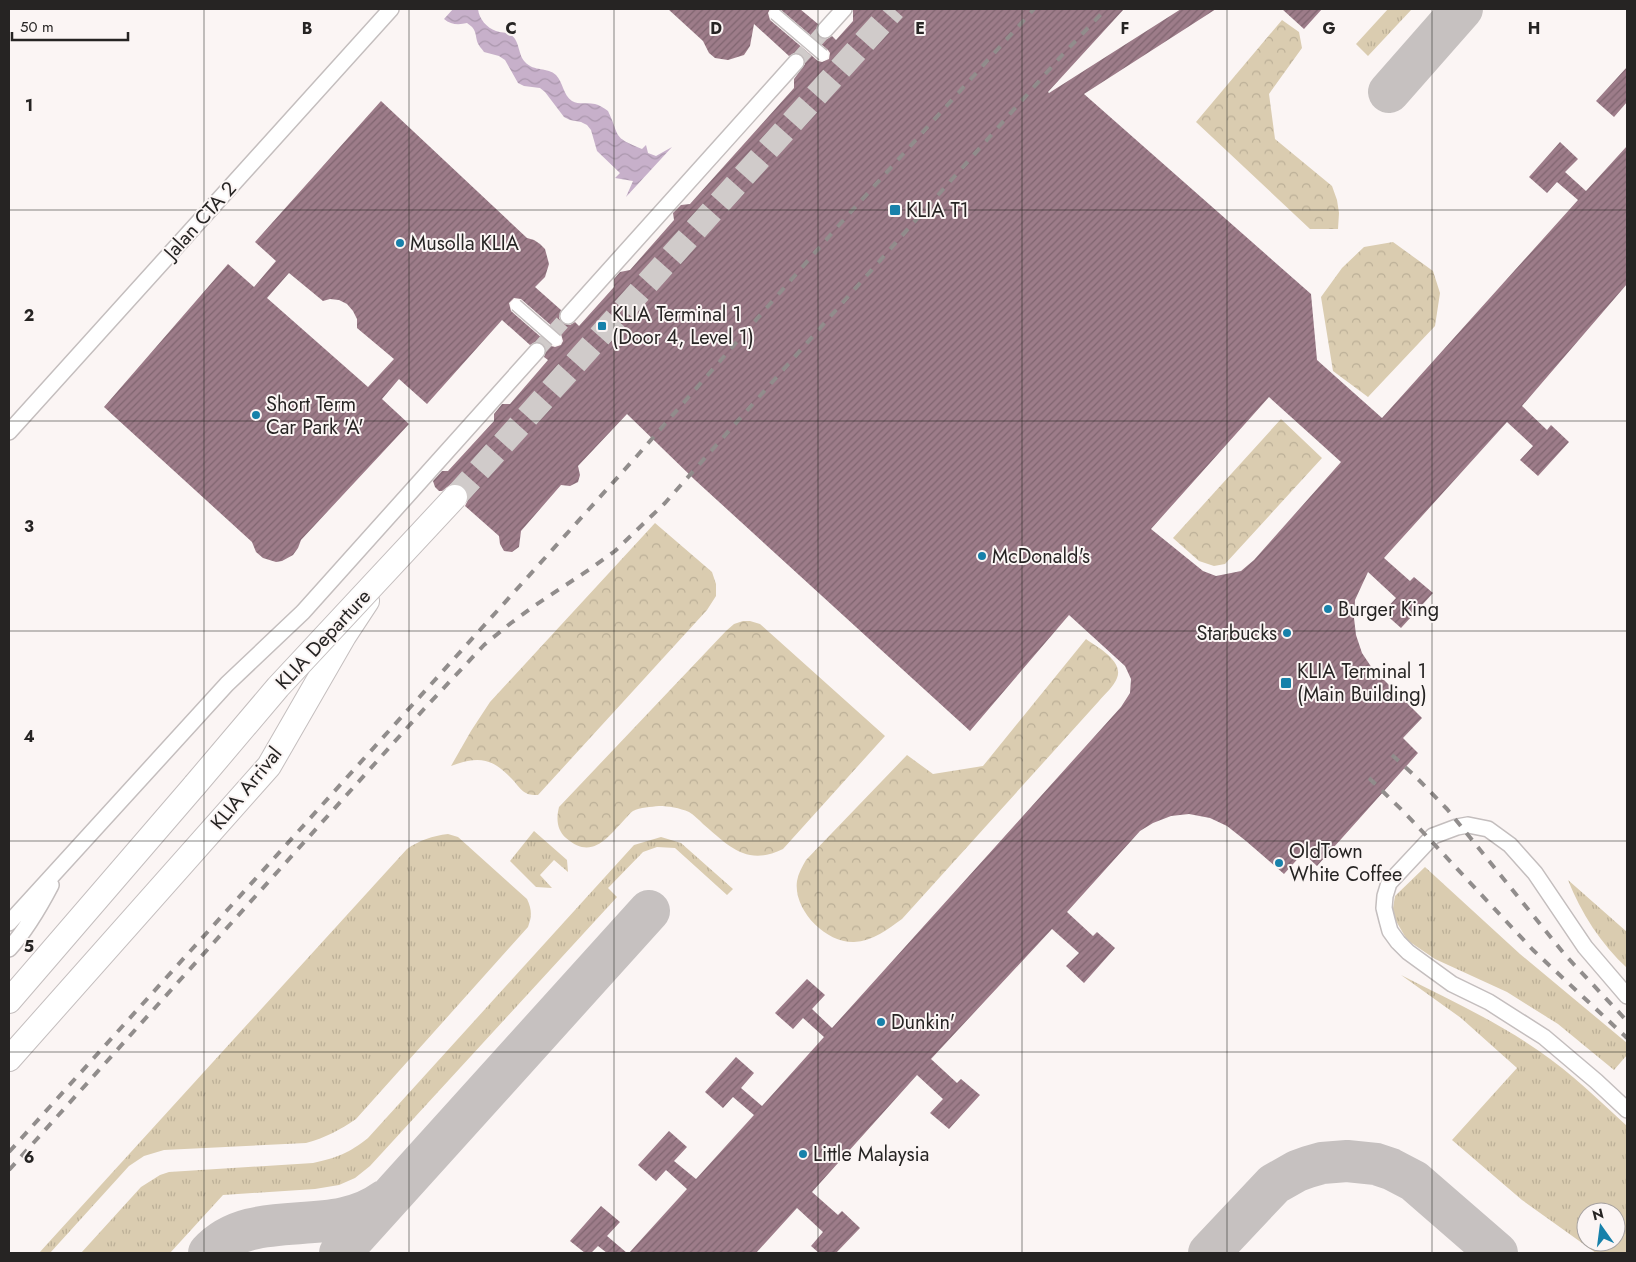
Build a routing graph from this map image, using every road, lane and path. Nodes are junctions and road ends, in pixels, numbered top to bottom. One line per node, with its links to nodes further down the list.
1 (391, 9): 11 (street, Jalan CTA 2)
2 (844, 9): 4 (street)
3 (775, 14): 5 (street, bridge)
4 (825, 30)
5 (823, 55)
6 (796, 62): 8 (street)
7 (516, 305): 9 (street, bridge)
8 (568, 316)
9 (556, 340)
10 (537, 350): 13 (street)
11 (9, 432)
12 (450, 494): 17 (main road, KLIA Departure, bridge); 18 (main road, KLIA Arrival)
13 (61, 865): 14 (street); 15 (street)
14 (9, 923)
15 (9, 949)
16 (1627, 996): 19 (street)
17 (9, 1001)
18 (9, 1058)
19 (1627, 1110)

